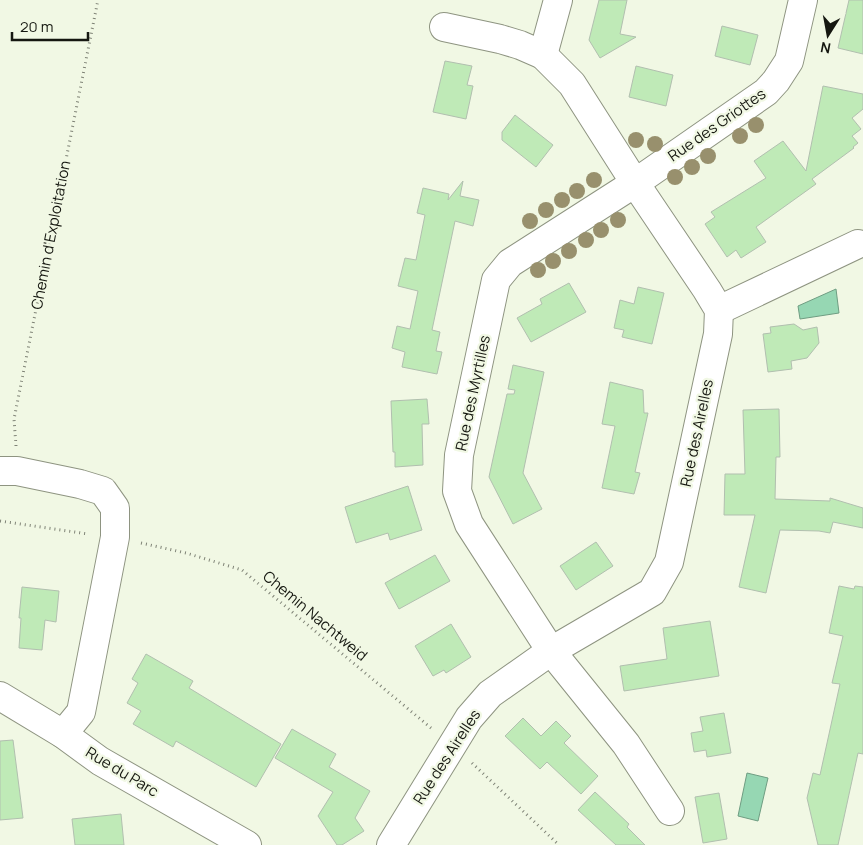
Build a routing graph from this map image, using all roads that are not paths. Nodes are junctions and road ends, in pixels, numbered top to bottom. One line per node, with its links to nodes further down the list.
1 (558, 0): 4 (street)
2 (803, 0): 5 (street, Rue des Griottes)
3 (444, 26): 4 (street)
4 (543, 55): 5 (street)
5 (635, 183): 7 (street); 9 (street, Rue des Myrtilles)
6 (858, 244): 7 (street)
7 (719, 310): 9 (street, Rue des Airelles)
8 (8, 471): 11 (street)
9 (551, 651): 12 (street, Rue des Myrtilles); 14 (street, Rue des Airelles)
10 (0, 697): 11 (street, Rue du Parc)
11 (63, 734): 13 (street, Rue du Parc)
12 (670, 811)
13 (247, 845)
14 (391, 845)

